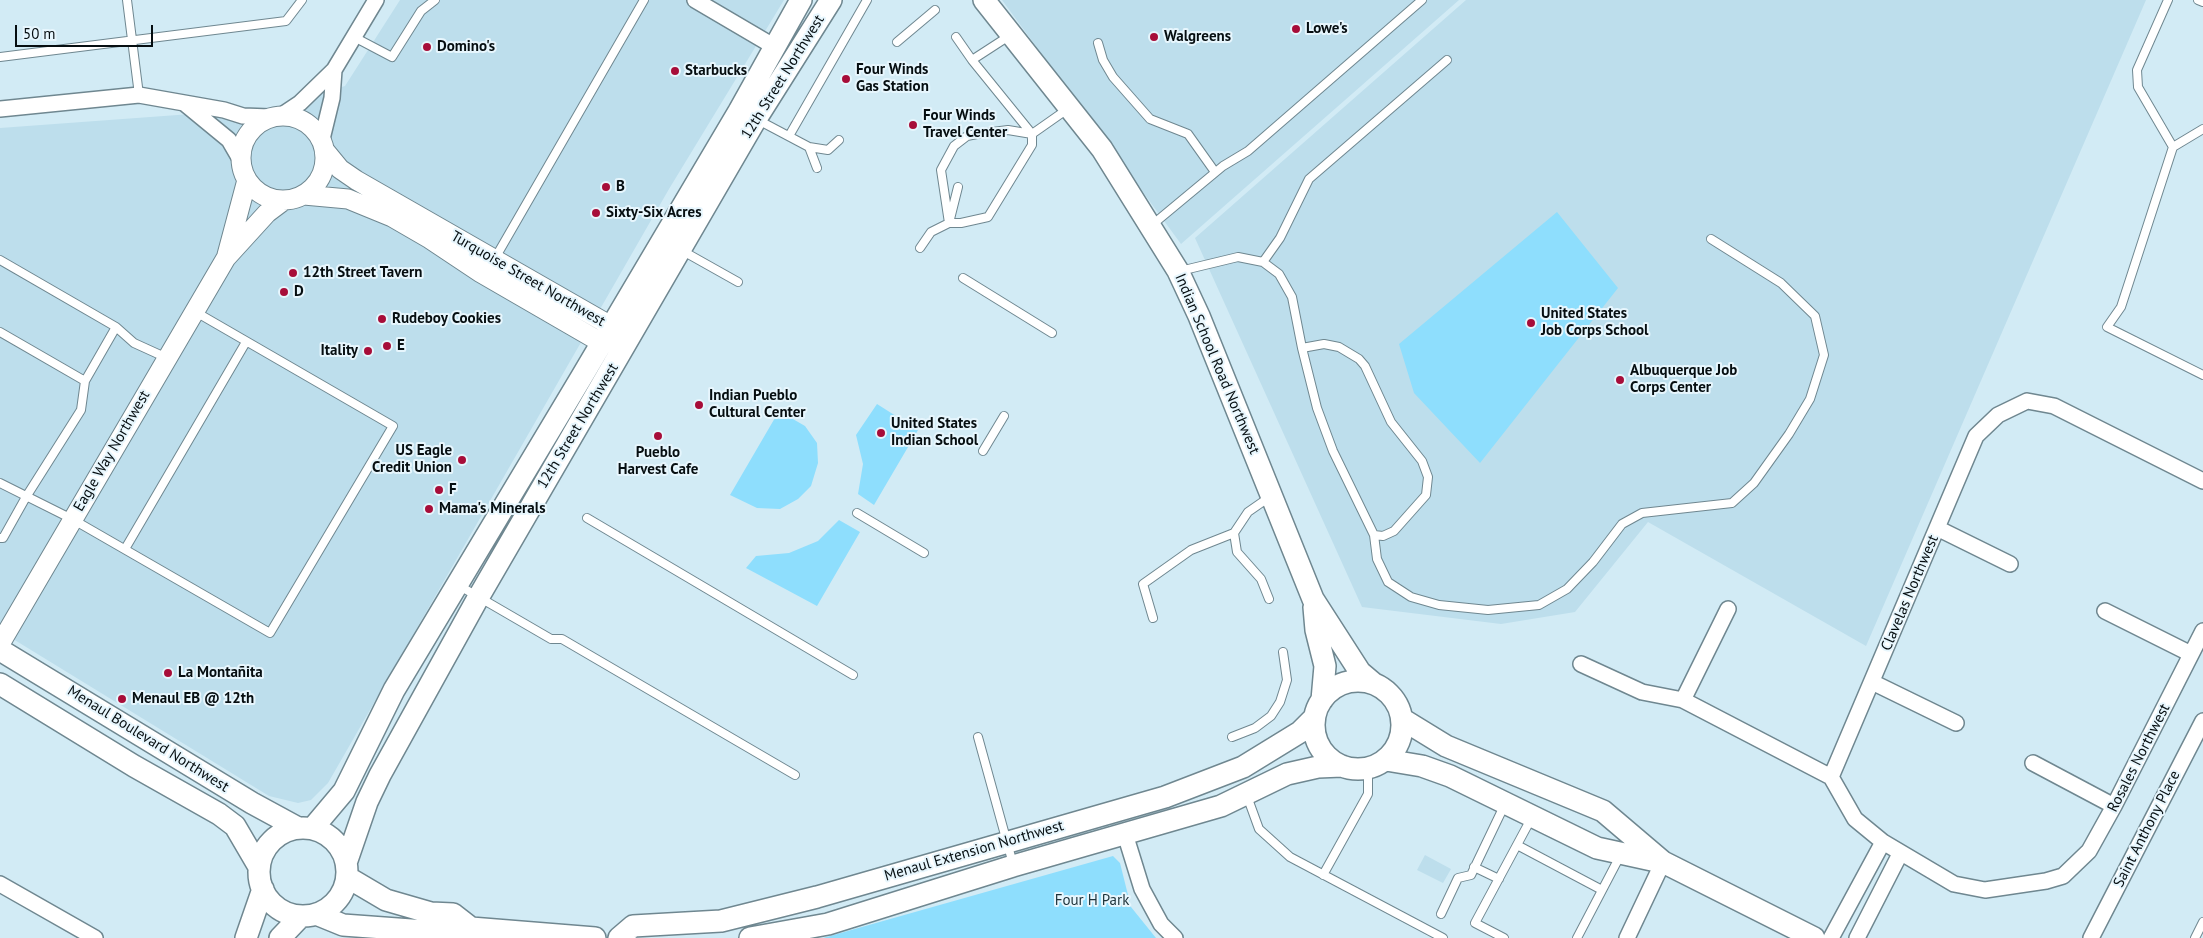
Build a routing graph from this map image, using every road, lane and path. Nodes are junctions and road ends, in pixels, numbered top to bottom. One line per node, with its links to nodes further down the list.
1 (127, 0): 19 (lane)
2 (302, 0): 19 (lane)
3 (376, 0): 17 (street)
4 (435, 0): 17 (lane)
5 (644, 0): 54 (lane)
6 (695, 0): 22 (street)
7 (801, 0): 22 (main road, 12th Street Northwest)
8 (831, 0): 31 (main road, 12th Street Northwest)
9 (867, 0): 35 (lane)
10 (1422, 0): 42 (lane)
11 (2168, 0): 39 (lane)
12 (2198, 0): 13 (lane)
13 (2203, 2)
14 (990, 4): 16 (main road, Indian School Road Northwest)
15 (935, 10): 20 (lane)
16 (1011, 34): 24 (lane); 29 (main road, Indian School Road Northwest)
17 (354, 37): 26 (street)
18 (956, 38): 24 (lane)
19 (132, 40): 23 (lane); 27 (lane)
20 (897, 42)
21 (1098, 43): 42 (lane)
22 (775, 47): 31 (main road, 12th Street Northwest)
23 (0, 57)
24 (972, 60): 34 (lane)
25 (1446, 60): 55 (lane)
26 (334, 70): 32 (street); 37 (street)
27 (138, 94): 28 (street); 30 (street)
28 (183, 102): 32 (street); 40 (street)
29 (1069, 108): 34 (lane); 48 (main road, Indian School Road Northwest)
30 (0, 109)
31 (748, 115): 35 (lane); 51 (main road, 12th Street Northwest); 63 (main road, 12th Street Northwest)
32 (276, 116): 37 (street); 40 (street)
33 (2203, 128): 39 (lane)
34 (1032, 134): 47 (lane); 47 (lane)
35 (789, 136): 38 (lane)
36 (839, 140): 38 (lane)
37 (324, 146): 45 (street); 54 (street, Turquoise Street Northwest)
38 (809, 147): 41 (lane)
39 (2173, 147): 68 (lane)
40 (240, 159): 43 (street)
41 (818, 168)
42 (1215, 172): 48 (lane)
43 (247, 180): 46 (street); 52 (street, Eagle Way Northwest)
44 (958, 186): 47 (lane)
45 (304, 195): 46 (street); 63 (street, Turquoise Street Northwest)
46 (283, 201): 52 (street, Eagle Way Northwest)
47 (949, 222): 50 (lane)
48 (1150, 226): 56 (main road, Indian School Road Northwest)
49 (1712, 239): 81 (lane)
50 (920, 248)
51 (681, 250): 58 (lane); 65 (main road, 12th Street Northwest)
52 (226, 258): 59 (street, Eagle Way Northwest)
53 (0, 260): 60 (lane)
54 (494, 260): 63 (street, Turquoise Street Northwest)
55 (1263, 262): 56 (lane); 66 (lane)
56 (1178, 272): 74 (main road, Indian School Road Northwest)
57 (963, 278): 62 (lane)
58 (738, 282)
59 (194, 311): 64 (lane); 67 (street, Eagle Way Northwest)
60 (116, 327): 67 (lane); 69 (lane)
61 (0, 332): 69 (lane)
62 (1052, 333)
63 (606, 334): 65 (street, Turquoise Street Northwest); 86 (main road, 12th Street Northwest)
64 (246, 342): 83 (lane); 83 (lane)
65 (627, 344): 87 (main road, 12th Street Northwest)
66 (1302, 348): 81 (lane); 81 (lane)
67 (167, 358): 78 (street, Eagle Way Northwest)
68 (2203, 375)
69 (85, 381): 75 (lane)
70 (1004, 416): 71 (lane)
71 (983, 451)
72 (2203, 480): 79 (street, Clavelas Northwest)
73 (0, 482): 75 (lane)
74 (1272, 495): 80 (lane); 88 (main road, Indian School Road Northwest)
75 (26, 497): 78 (lane); 82 (lane)
76 (857, 513): 84 (lane)
77 (587, 518): 99 (lane)
78 (72, 519): 83 (lane); 94 (street, Eagle Way Northwest)
79 (1937, 528): 85 (street); 100 (street, Clavelas Northwest)
80 (1234, 533): 89 (lane); 92 (lane)
81 (1374, 535)
82 (0, 538)
83 (125, 549)
84 (924, 553)
85 (2010, 564)
86 (457, 584): 87 (lane); 119 (main road, 12th Street Northwest)
87 (478, 598): 113 (lane); 130 (main road, 12th Street Northwest)
88 (1313, 599): 101 (main road, Indian School Road Northwest); 104 (main road, Indian School Road Northwest)
89 (1269, 600)
90 (1728, 609): 103 (street)
91 (2105, 611): 97 (street)
92 (1153, 618)
93 (2203, 631): 97 (street, Rosales Northwest)
94 (0, 644)
95 (0, 650): 119 (main road, Menaul Boulevard Northwest)
96 (1283, 652): 109 (lane)
97 (2191, 654): 117 (street, Rosales Northwest)
98 (1581, 664): 103 (street)
99 (853, 675)
100 (1872, 682): 107 (street); 114 (street, Clavelas Northwest)
101 (1373, 683): 104 (main road); 105 (main road)
102 (0, 684): 128 (main road)
103 (1683, 700): 114 (street)
104 (1318, 709): 112 (main road); 121 (main road, Menaul Extension Northwest)
105 (1402, 719): 110 (main road); 126 (main road)
106 (2203, 720): 154 (street, Saint Anthony Place)
107 (1956, 724)
108 (978, 737): 121 (lane)
109 (1232, 737)
110 (1377, 764): 112 (main road); 116 (main road); 131 (lane)
111 (2033, 764): 117 (street)
112 (1342, 766): 115 (main road, Menaul Extension Northwest)
113 (794, 775)
114 (1831, 777): 122 (street)
115 (1247, 795): 120 (main road, Menaul Extension Northwest); 131 (lane)
116 (1506, 802): 118 (main road); 129 (lane)
117 (2114, 806): 125 (street, Rosales Northwest)
118 (1533, 815): 123 (lane); 124 (main road)
119 (305, 829): 128 (main road); 130 (main road)
120 (1125, 834): 127 (main road, Menaul Extension Northwest); 146 (street)
121 (1007, 842): 127 (lane); 144 (main road, Menaul Extension Northwest)
122 (1883, 842): 125 (street); 152 (street)
123 (1517, 845): 132 (lane); 135 (lane)
124 (1622, 853): 126 (main road); 135 (lane)
125 (1900, 854): 153 (street)
126 (1664, 862): 150 (street); 151 (main road)
127 (1013, 866): 145 (main road, Menaul Extension Northwest)
128 (259, 867): 134 (main road)
129 (1474, 867): 132 (lane); 136 (lane)
130 (346, 870): 137 (main road); 139 (main road)
131 (1323, 875): 147 (lane)
132 (1499, 879): 148 (lane)
133 (0, 884): 141 (street)
134 (263, 889): 137 (main road); 142 (main road)
135 (1602, 890): 149 (lane)
136 (1440, 914)
137 (308, 915): 139 (main road); 143 (main road)
138 (2203, 922): 155 (lane)
139 (471, 928): 140 (main road)
140 (581, 937)
141 (95, 938)
142 (246, 938)
143 (280, 938)
144 (619, 938)
145 (750, 938)
146 (1175, 938)
147 (1443, 938)
148 (1504, 938)
149 (1576, 938)
150 (1627, 938)
151 (1814, 938)
152 (1831, 938)
153 (1857, 938)
154 (2092, 938)
155 (2195, 938)

